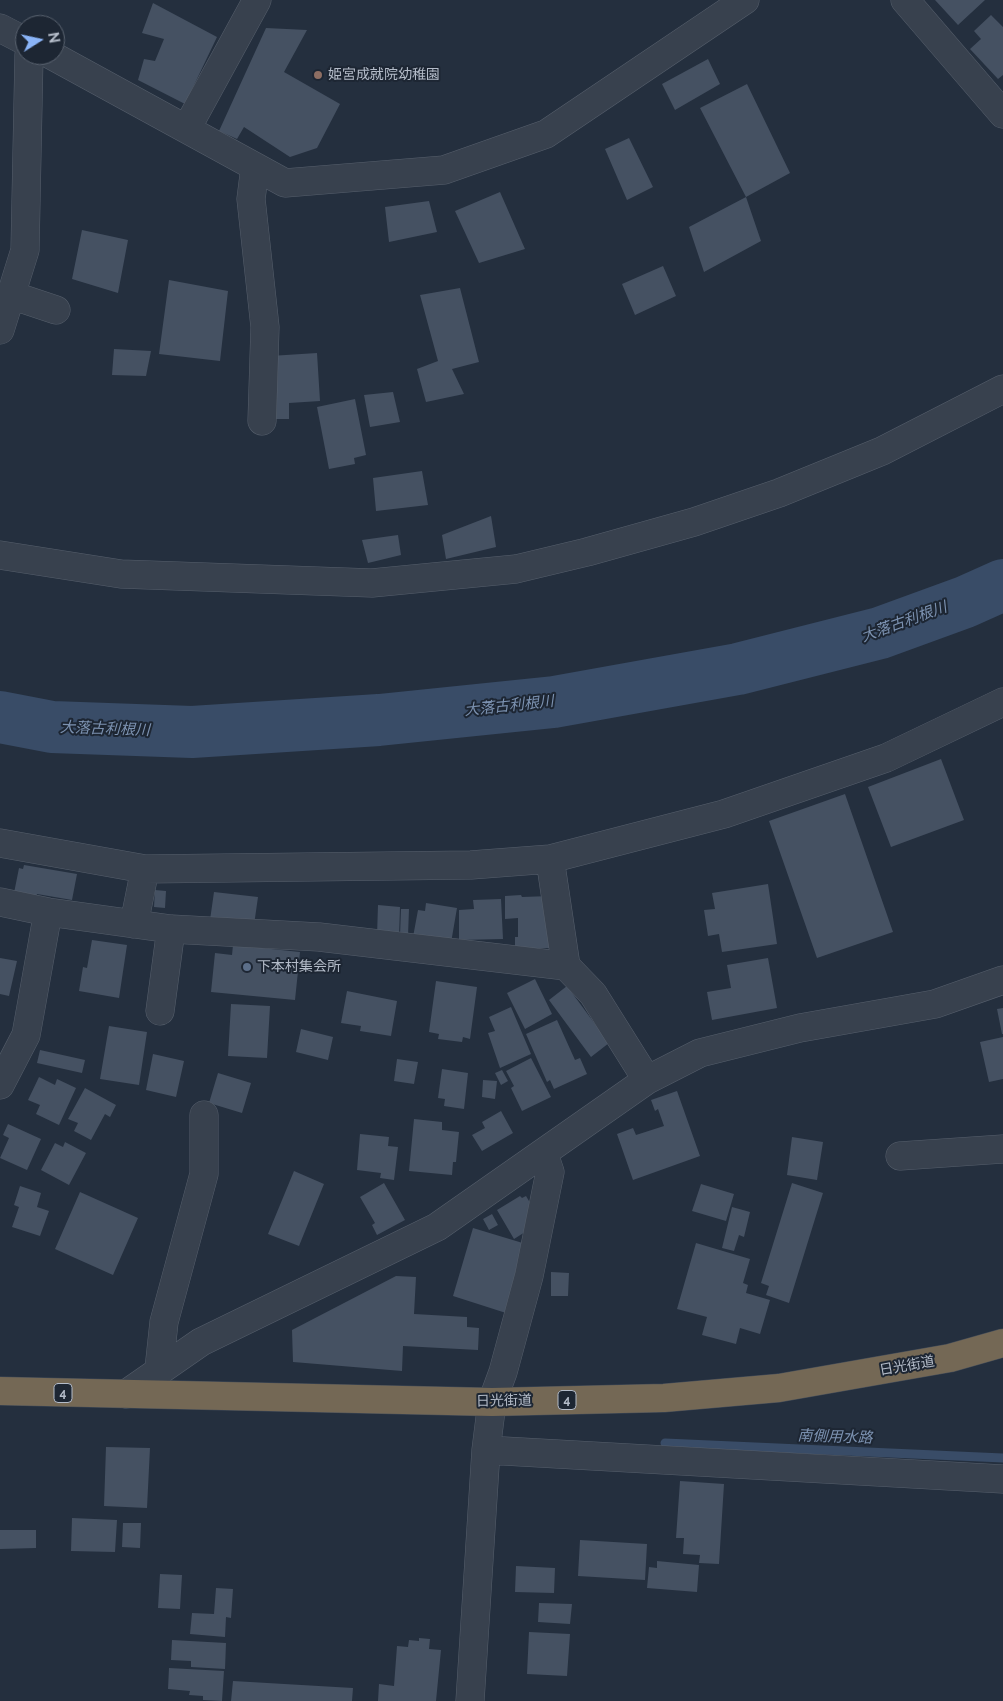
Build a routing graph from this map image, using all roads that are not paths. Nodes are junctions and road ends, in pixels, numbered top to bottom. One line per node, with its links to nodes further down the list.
1 (257, 0): 9 (street)
2 (745, 0): 10 (street)
3 (906, 0): 8 (street)
4 (0, 28): 5 (street)
5 (15, 36)
6 (65, 63): 9 (street)
7 (29, 65): 11 (street)
8 (1003, 114)
9 (187, 128): 10 (street)
10 (254, 167): 15 (street)
11 (11, 295): 12 (street); 13 (street)
12 (56, 310)
13 (0, 330)
14 (1003, 389): 16 (street)
15 (262, 421)
16 (0, 555)
17 (1003, 702): 19 (street)
18 (0, 843): 20 (street)
19 (550, 859): 20 (street); 25 (street)
20 (145, 868): 23 (street)
21 (0, 902): 22 (street)
22 (48, 912): 23 (street); 29 (street)
23 (134, 924): 24 (street)
24 (172, 929): 25 (street); 27 (street)
25 (566, 966): 28 (street)
26 (1003, 980): 28 (street)
27 (160, 1011)
28 (647, 1080): 32 (street)
29 (0, 1085)
30 (204, 1115): 35 (street)
31 (1003, 1149): 33 (street)
32 (544, 1154): 35 (street); 38 (street)
33 (900, 1156)
34 (1003, 1343): 38 (highway, 日光街道 / 4)
35 (159, 1369): 37 (street)
36 (0, 1391): 37 (highway, 日光街道 / 4)
37 (126, 1394): 38 (highway, 日光街道 / 4)
38 (492, 1402): 39 (street)
39 (486, 1450): 40 (street); 41 (street)
40 (1003, 1479)
41 (470, 1701)

